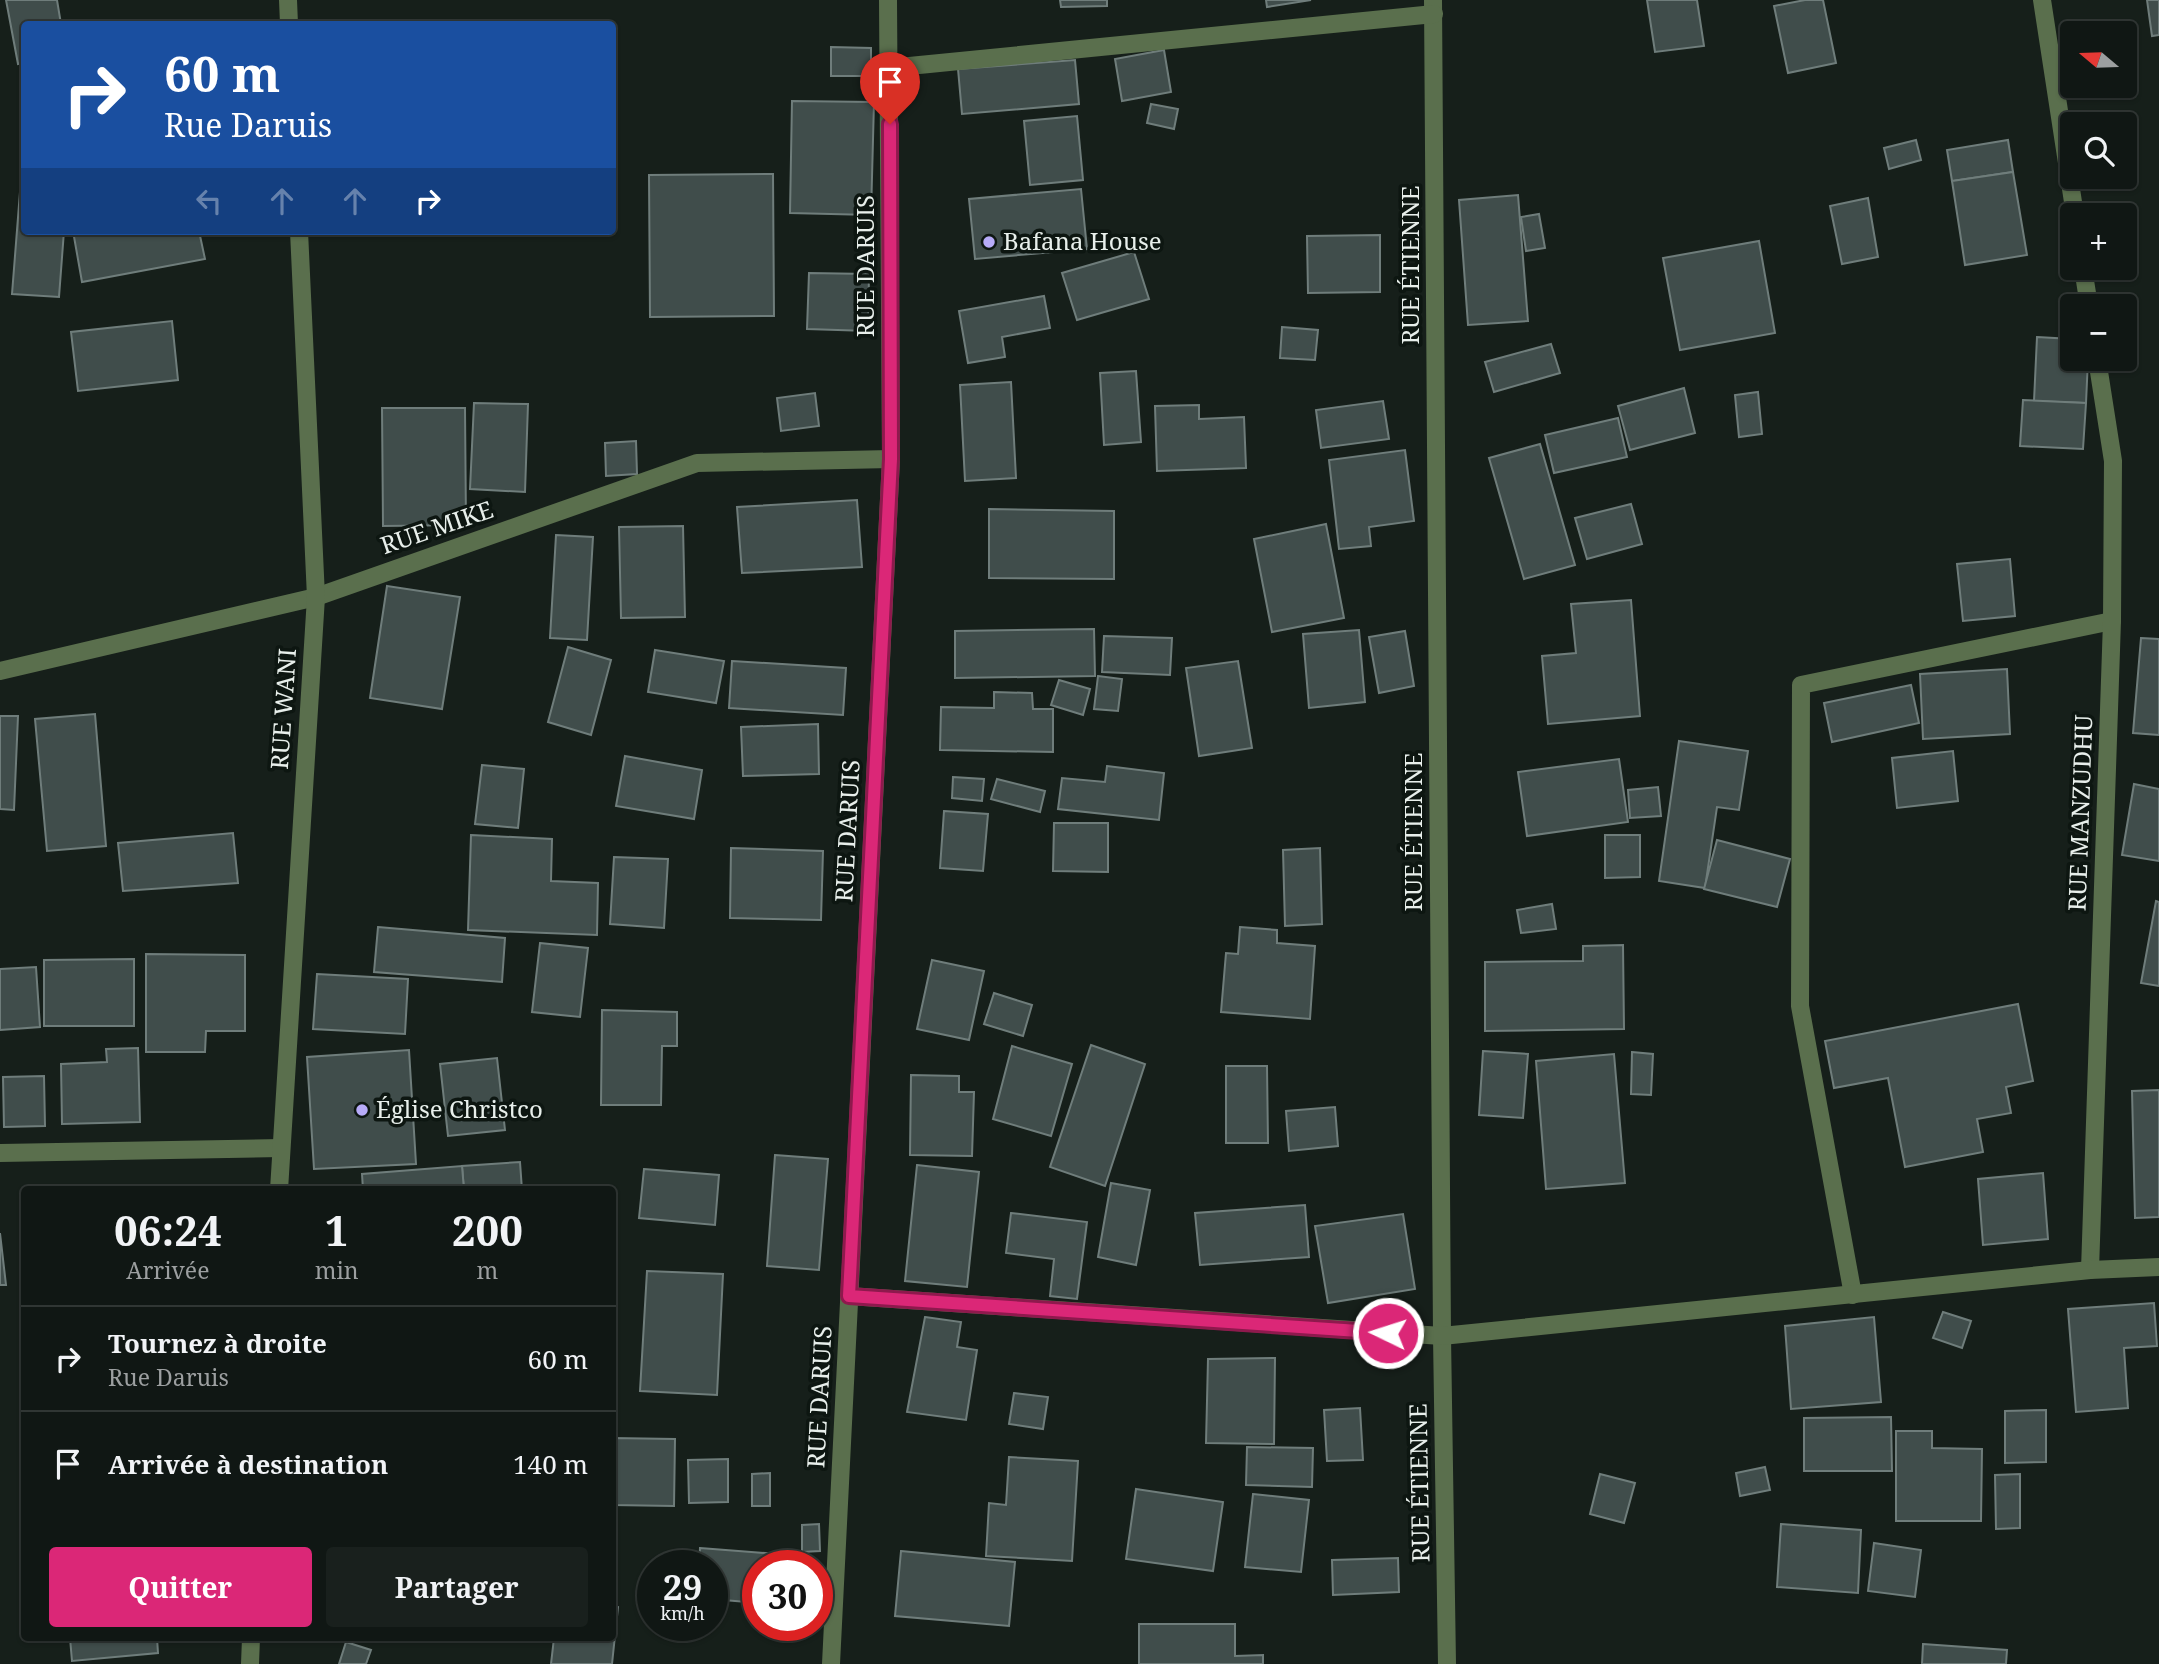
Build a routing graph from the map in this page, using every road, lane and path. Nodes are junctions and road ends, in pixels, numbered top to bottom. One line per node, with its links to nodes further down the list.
1 (288, 0): 5 (street)
2 (888, 0): 6 (street, RUE DARUIS)
3 (2042, 0): 7 (street)
4 (1434, 7): 6 (street); 21 (street, RUE ÉTIENNE)
5 (289, 21)
6 (890, 68): 10 (street, RUE DARUIS)
7 (2073, 203)
8 (299, 235): 11 (street, RUE WANI)
9 (2099, 371): 12 (street, RUE MANZUDHU)
10 (891, 459): 11 (street, RUE MIKE); 20 (street, RUE DARUIS)
11 (316, 597): 13 (street, RUE MIKE); 14 (street, RUE WANI)
12 (2112, 621): 18 (street, RUE MANZUDHU); 19 (street)
13 (0, 671)
14 (281, 1148): 15 (street); 16 (street, RUE WANI)
15 (0, 1153)
16 (279, 1186)
17 (2159, 1267): 18 (street)
18 (2090, 1270): 19 (street)
19 (1853, 1295): 21 (street)
20 (849, 1296): 21 (street); 24 (street, RUE DARUIS)
21 (1442, 1336): 25 (street, RUE ÉTIENNE)
22 (251, 1641): 23 (street)
23 (250, 1664)
24 (831, 1664)
25 (1447, 1664)

